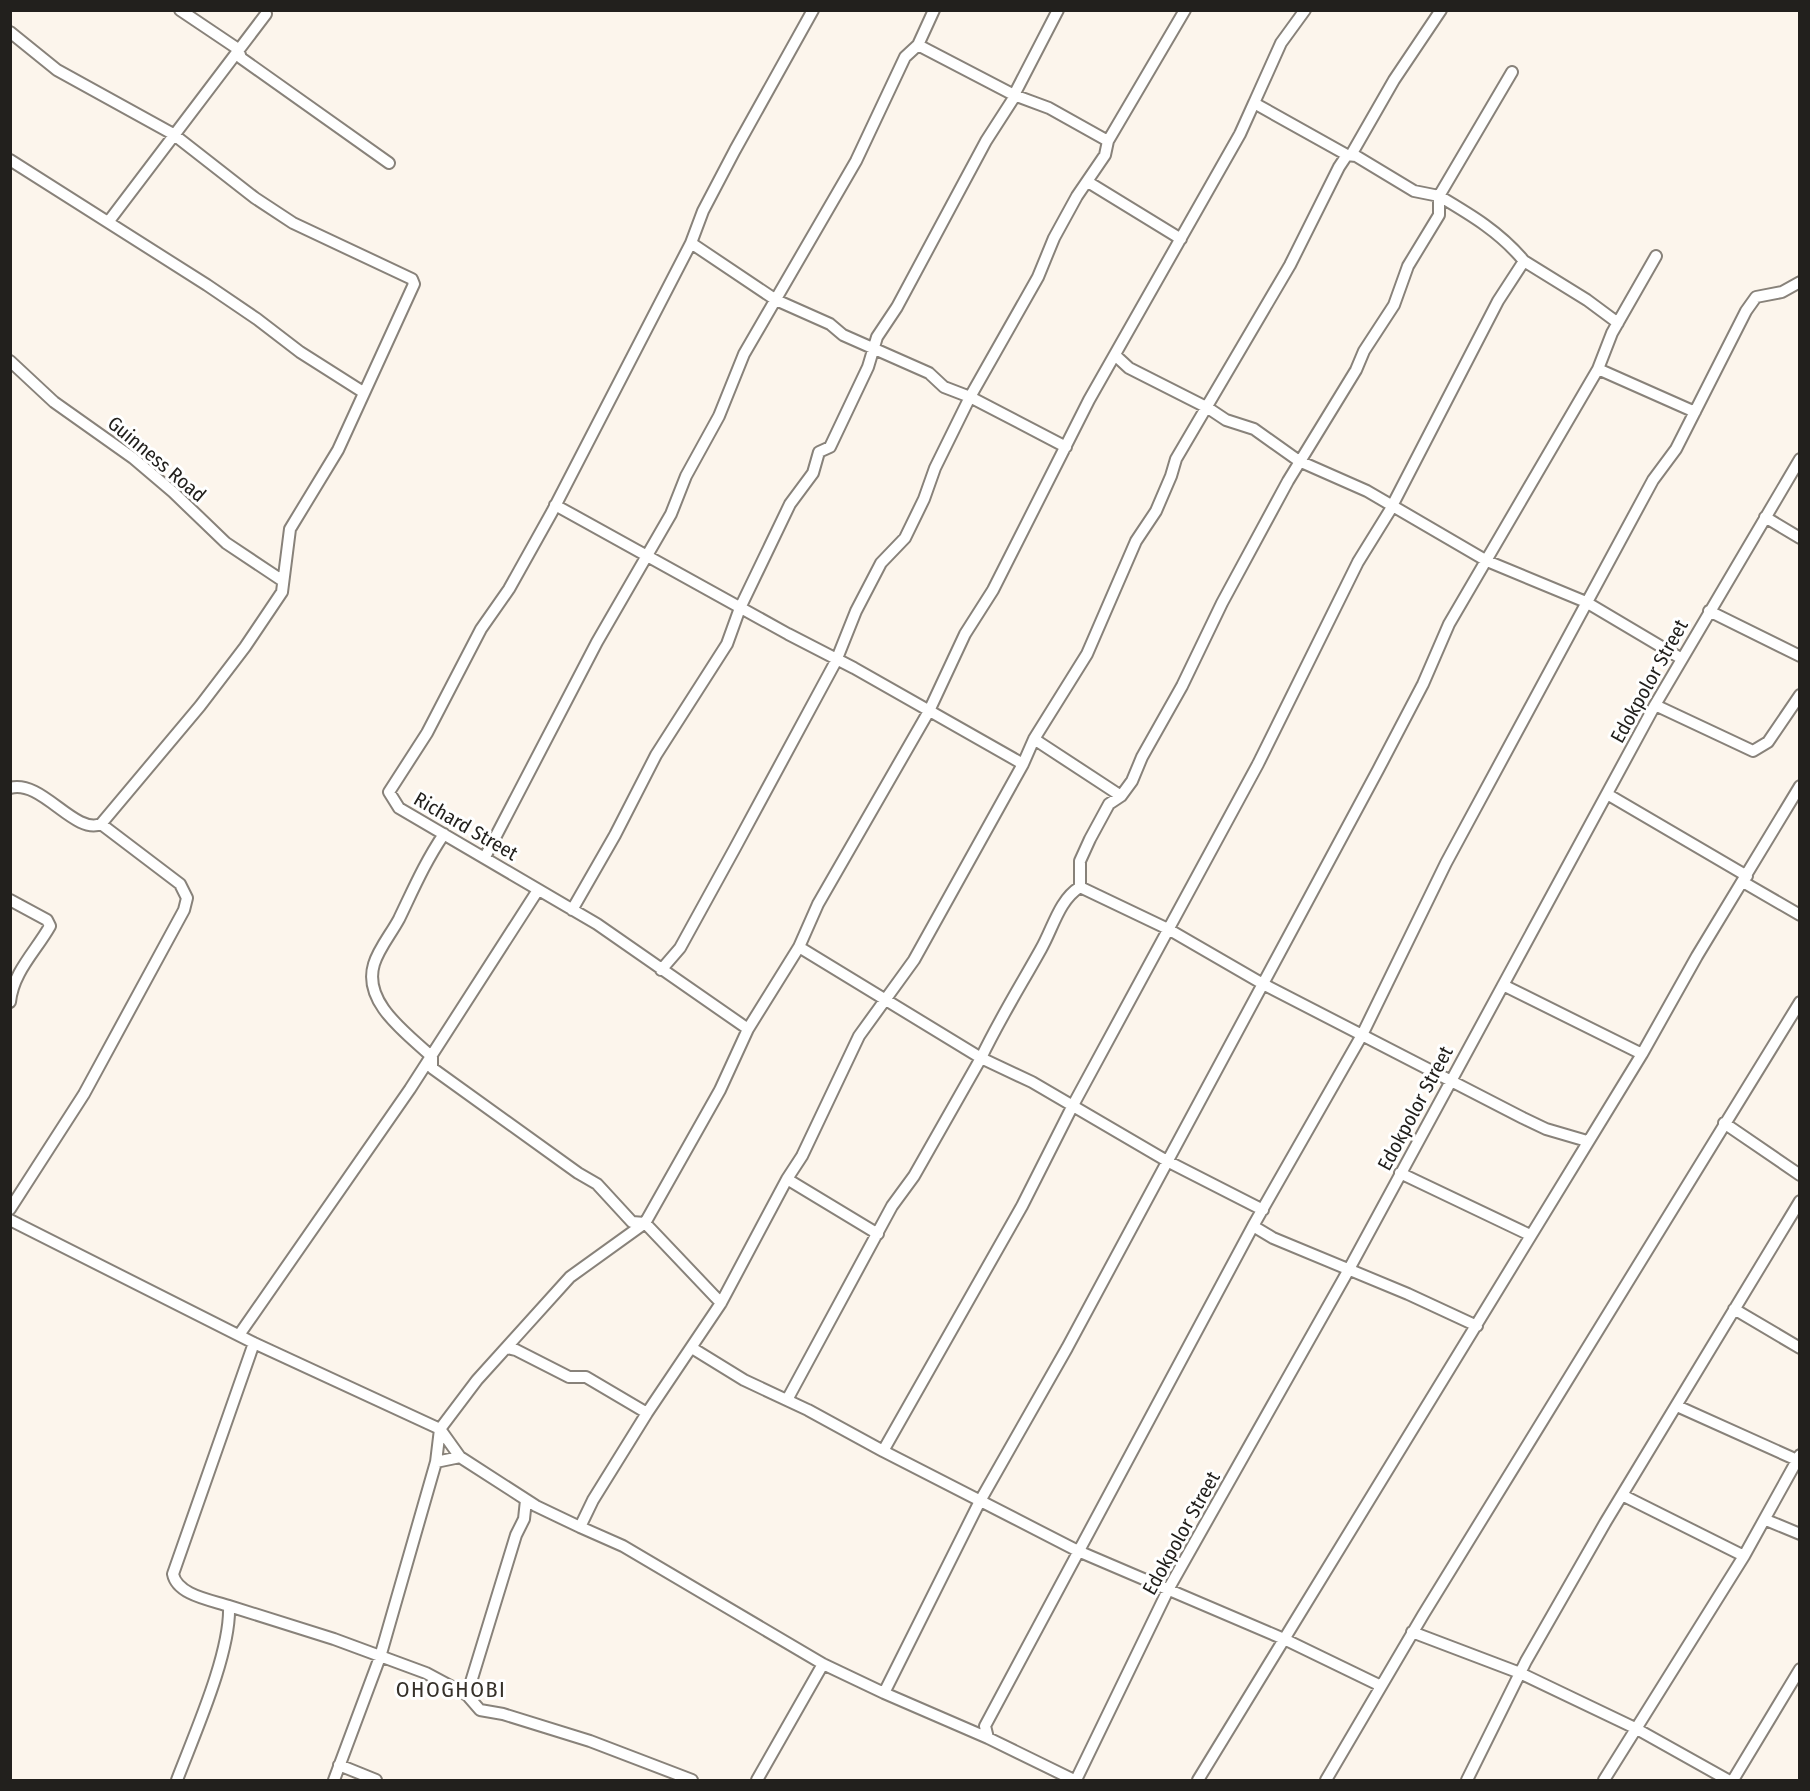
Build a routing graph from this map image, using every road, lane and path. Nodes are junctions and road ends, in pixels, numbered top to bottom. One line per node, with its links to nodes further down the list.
1 (180, 10): 11 (street)
2 (813, 10): 24 (street)
3 (934, 10): 10 (street)
4 (1058, 10): 13 (street)
5 (1185, 10): 16 (street)
6 (1305, 10): 14 (street)
7 (1442, 10): 17 (street)
8 (266, 14): 11 (street)
9 (10, 32): 15 (street)
10 (918, 45): 13 (street); 28 (street)
11 (238, 49): 15 (street); 19 (street)
12 (1512, 72): 21 (street)
13 (1014, 95): 16 (street); 30 (street)
14 (1254, 103): 17 (street); 23 (street)
15 (173, 134): 22 (street); 34 (street)
16 (1108, 141): 20 (street)
17 (1349, 155): 21 (street); 36 (street)
18 (10, 160): 22 (street)
19 (389, 163)
20 (1088, 182): 23 (street); 35 (street)
21 (1439, 196): 26 (street); 40 (street)
22 (109, 221): 34 (street)
23 (1181, 240): 31 (street)
24 (692, 243): 28 (street); 41 (street)
25 (1656, 256): 29 (street)
26 (1524, 261): 29 (street); 42 (street)
27 (1800, 282): 37 (street)
28 (776, 300): 30 (street); 45 (street)
29 (1618, 323): 33 (street)
30 (873, 348): 35 (street); 49 (street)
31 (1116, 356): 36 (street); 38 (street)
32 (10, 361): 47 (street, Guinness Road)
33 (1598, 369): 37 (street); 46 (street)
34 (363, 392): 47 (street)
35 (971, 398): 38 (street); 53 (street)
36 (1208, 408): 40 (street); 57 (street)
37 (1695, 412): 48 (street)
38 (1066, 447): 56 (street)
39 (1800, 459): 43 (street, Edokpolor Street)
40 (1299, 461): 42 (street); 62 (street)
41 (555, 505): 45 (street); 64 (street, Richard Street)
42 (1392, 506): 46 (street); 72 (street)
43 (1765, 517): 44 (street); 50 (street, Edokpolor Street)
44 (1800, 538)
45 (648, 556): 49 (street); 65 (street)
46 (1487, 561): 48 (street); 75 (street)
47 (283, 581): 63 (street)
48 (1586, 602): 52 (street); 81 (street)
49 (740, 608): 53 (street); 70 (street)
50 (1709, 611): 51 (street); 52 (street, Edokpolor Street)
51 (1800, 656)
52 (1682, 659): 55 (street, Edokpolor Street)
53 (836, 661): 56 (street); 74 (street)
54 (1800, 695): 55 (street)
55 (1655, 705): 61 (street, Edokpolor Street)
56 (929, 711): 58 (street); 73 (street)
57 (1034, 739): 58 (street); 62 (street)
58 (1023, 764): 78 (street)
59 (1800, 786): 66 (street)
60 (10, 788): 63 (street)
61 (1607, 794): 66 (street); 76 (street, Edokpolor Street)
62 (1121, 796): 67 (street)
63 (101, 824): 94 (street)
64 (444, 834): 65 (street, Richard Street); 83 (street)
65 (485, 857): 68 (street, Richard Street)
66 (1745, 879): 71 (street); 82 (street)
67 (1080, 887): 72 (street); 84 (street)
68 (538, 890): 70 (street, Richard Street); 83 (street)
69 (10, 900): 77 (street)
70 (572, 910): 74 (street, Richard Street)
71 (1800, 915)
72 (1168, 929): 75 (street); 86 (street)
73 (799, 947): 78 (street); 80 (street)
74 (661, 970): 80 (street, Richard Street)
75 (1263, 984): 81 (street); 89 (street)
76 (1503, 984): 82 (street); 85 (street, Edokpolor Street)
77 (10, 1002)
78 (886, 1002): 84 (street); 92 (street)
79 (1800, 1002): 87 (street)
80 (748, 1029): 98 (street)
81 (1362, 1035): 85 (street); 95 (street)
82 (1642, 1054): 88 (street)
83 (432, 1057): 98 (street); 107 (street)
84 (981, 1058): 86 (street); 101 (street)
85 (1451, 1080): 88 (street); 90 (street, Edokpolor Street)
86 (1072, 1107): 89 (street); 116 (street)
87 (1724, 1123): 91 (street); 130 (street)
88 (1587, 1141): 102 (street)
89 (1167, 1161): 95 (street); 122 (street)
90 (1400, 1173): 102 (street); 103 (street, Edokpolor Street)
91 (1800, 1175)
92 (787, 1179): 101 (street); 104 (street)
93 (1800, 1201): 97 (street)
94 (10, 1209)
95 (1263, 1209): 99 (street)
96 (10, 1220): 107 (street)
97 (1788, 1220): 100 (street); 105 (street)
98 (645, 1223): 104 (street); 109 (street)
99 (1253, 1226): 103 (street); 126 (street)
100 (1800, 1226)
101 (878, 1234): 112 (street)
102 (1530, 1235): 106 (street)
103 (1348, 1271): 106 (street); 128 (street, Edokpolor Street)
104 (721, 1303): 110 (street)
105 (1734, 1309): 111 (street); 113 (street)
106 (1477, 1326): 131 (street)
107 (239, 1335): 108 (street)
108 (254, 1343): 115 (street); 129 (street)
109 (507, 1348): 114 (street); 115 (street)
110 (692, 1348): 112 (street); 114 (street)
111 (1800, 1348)
112 (787, 1400): 116 (street)
113 (1677, 1406): 118 (street); 120 (street)
114 (647, 1413): 124 (street)
115 (440, 1430): 117 (street); 119 (street)
116 (883, 1451): 122 (street)
117 (460, 1457): 119 (street); 121 (street)
118 (1798, 1457): 123 (street)
119 (436, 1462): 132 (street)
120 (1622, 1495): 127 (street); 135 (street)
121 (526, 1500): 124 (street); 138 (street)
122 (980, 1501): 126 (street); 137 (street)
123 (1766, 1520): 125 (street); 127 (street)
124 (580, 1527): 133 (street)
125 (1800, 1534)
126 (1078, 1551): 128 (street); 140 (street)
127 (1744, 1556): 139 (street)
128 (1169, 1588): 131 (street); 147 (street, Edokpolor Street)
129 (229, 1606): 132 (street); 142 (street)
130 (1412, 1632): 135 (street); 136 (street)
131 (1284, 1639): 136 (street); 148 (street)
132 (380, 1657): 138 (street); 141 (street)
133 (822, 1664): 137 (street); 146 (street)
134 (1800, 1670): 153 (street)
135 (1520, 1673): 139 (street); 150 (street)
136 (1381, 1686): 149 (street)
137 (884, 1693): 140 (street)
138 (466, 1695): 145 (street)
139 (1635, 1728): 151 (street); 152 (street)
140 (988, 1738): 147 (street)
141 (339, 1765): 143 (street); 144 (street)
142 (177, 1780)
143 (334, 1780)
144 (376, 1780)
145 (692, 1780)
146 (757, 1780)
147 (1075, 1780)
148 (1198, 1780)
149 (1326, 1780)
150 (1467, 1780)
151 (1604, 1780)
152 (1728, 1780)
153 (1732, 1780)

